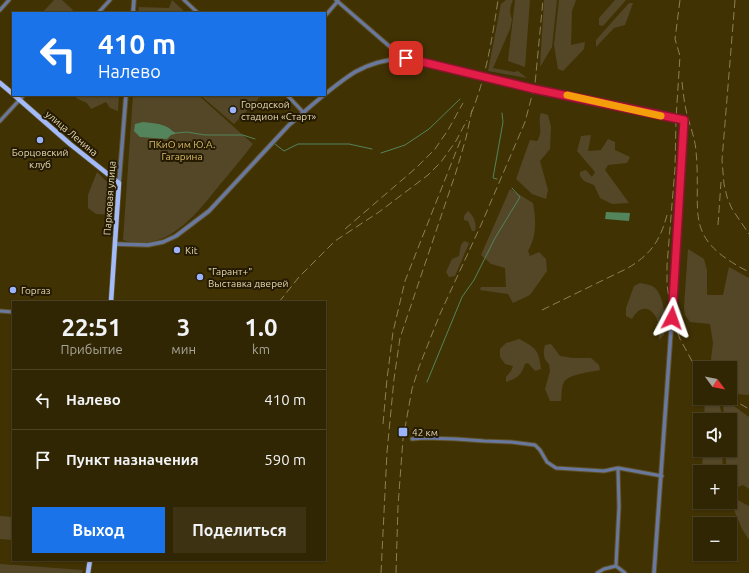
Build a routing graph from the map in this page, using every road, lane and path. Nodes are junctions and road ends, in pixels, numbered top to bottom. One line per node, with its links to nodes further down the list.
1 (9, 0): 6 (street)
2 (110, 0): 7 (street)
3 (134, 0): 8 (street)
4 (184, 0): 9 (street)
5 (337, 1): 10 (street); 11 (street)
6 (0, 10)
7 (99, 12)
8 (133, 12)
9 (197, 12)
10 (326, 15)
11 (399, 58): 14 (street); 30 (street)
12 (0, 83): 13 (main road, улица Ленина)
13 (12, 92)
14 (326, 95)
15 (16, 96): 20 (main road, улица Ленина)
16 (23, 96): 20 (street)
17 (126, 96): 23 (street, Парковая улица)
18 (288, 96): 21 (street)
19 (324, 96): 21 (street)
20 (19, 99): 22 (street); 23 (main road, улица Ленина)
21 (303, 112): 24 (street)
22 (0, 121)
23 (119, 183): 24 (main road, Парковая улица)
24 (115, 244): 25 (main road, Парковая улица)
25 (111, 301)
26 (0, 311): 27 (street)
27 (12, 312)
28 (412, 439): 29 (street)
29 (618, 468): 30 (street); 32 (street)
30 (662, 476): 36 (street)
31 (90, 561): 33 (main road)
32 (616, 566): 34 (street); 35 (street)
33 (88, 573)
34 (597, 573)
35 (625, 573)
36 (654, 573)

